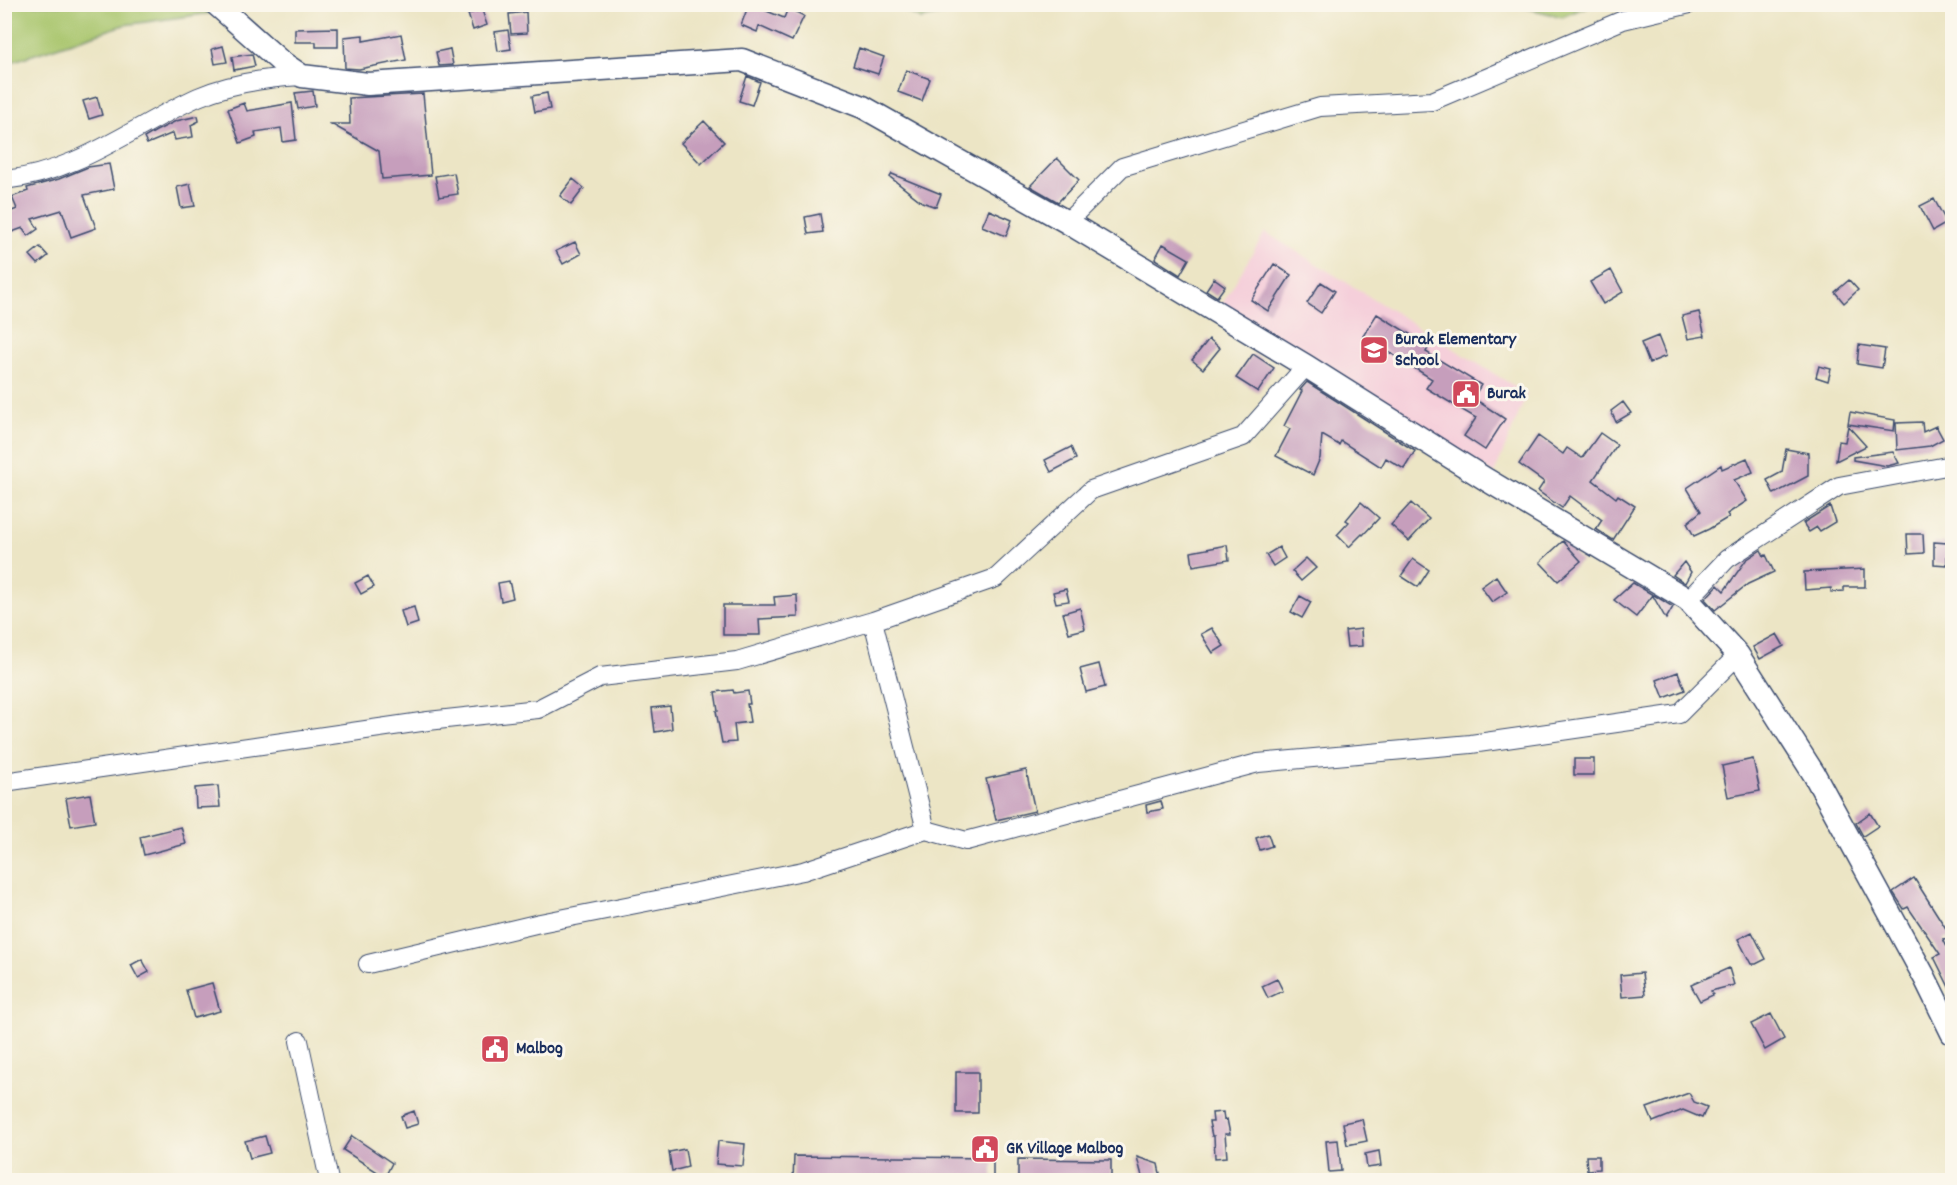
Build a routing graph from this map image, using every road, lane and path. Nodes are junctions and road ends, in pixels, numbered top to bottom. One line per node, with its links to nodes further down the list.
1 (216, 4): 3 (street)
2 (1690, 4): 5 (street)
3 (302, 76): 4 (street); 5 (street)
4 (4, 180)
5 (1067, 222): 6 (street)
6 (1306, 366): 8 (street); 9 (street)
7 (1953, 465): 8 (street)
8 (1688, 600): 10 (street)
9 (873, 621): 11 (street); 12 (street)
10 (1738, 655): 12 (street); 14 (street)
11 (4, 782)
12 (926, 830): 13 (street)
13 (368, 964)
14 (1953, 1033)
15 (299, 1041): 16 (street)
16 (329, 1180)

